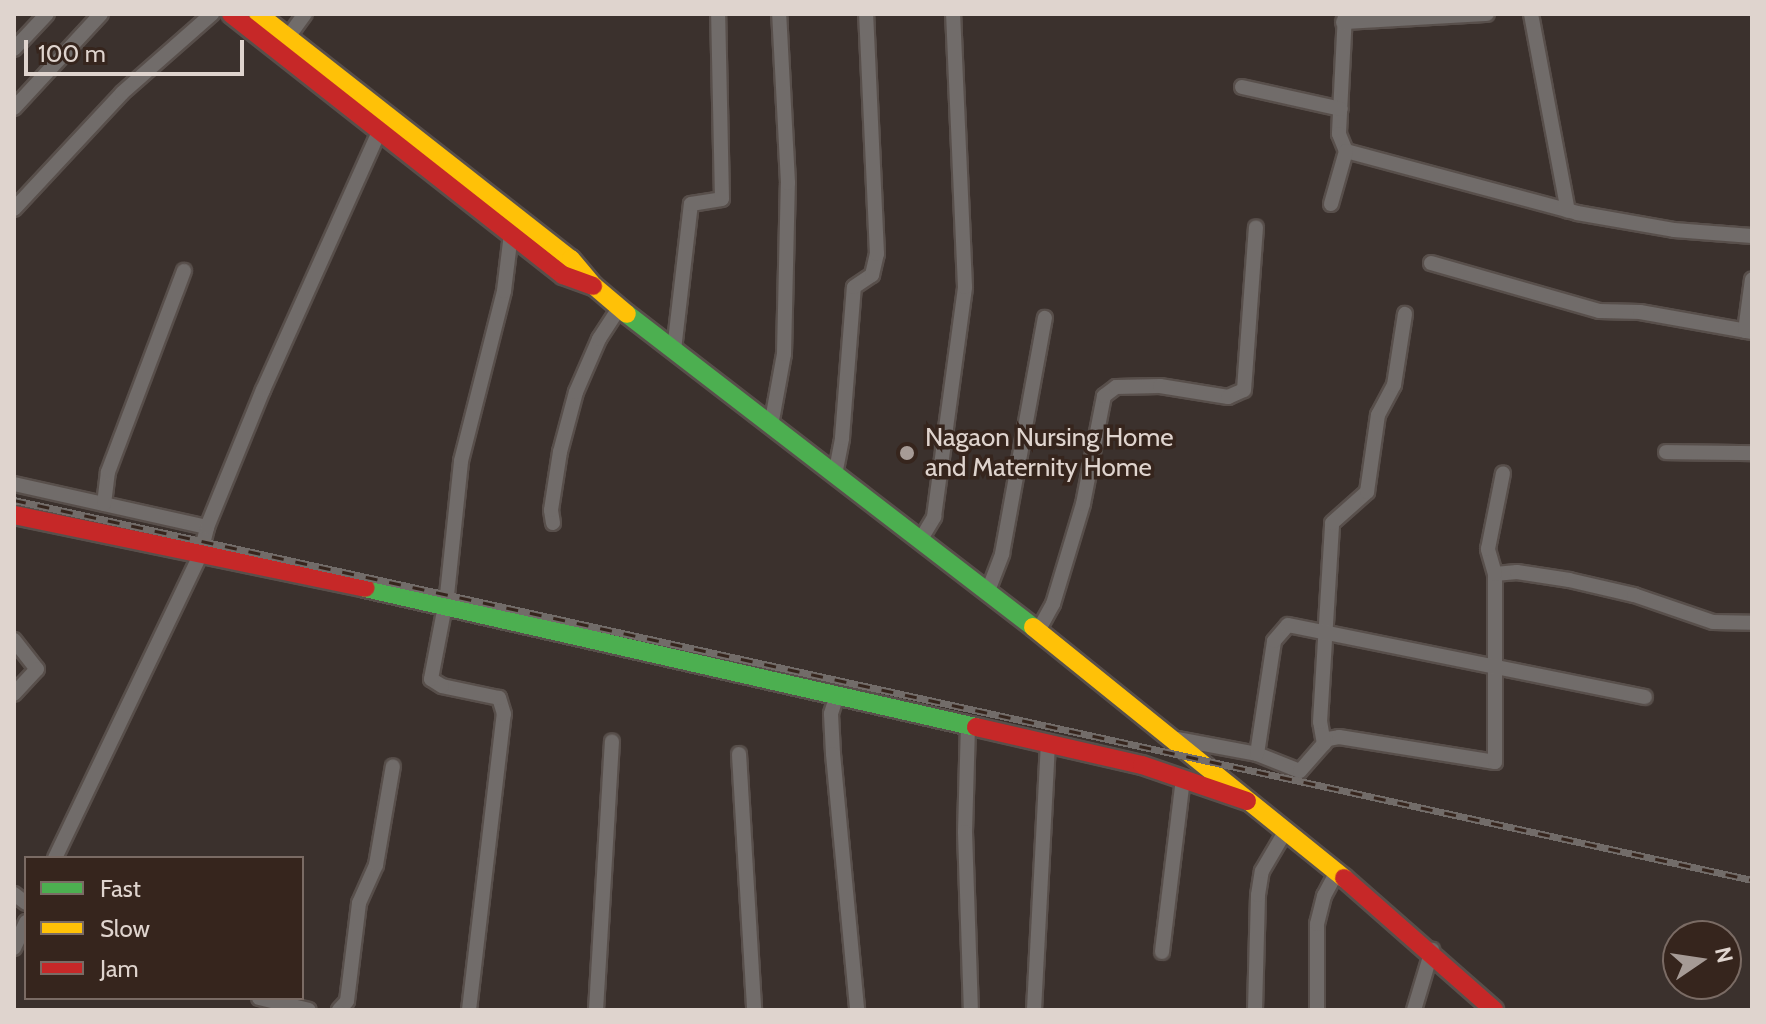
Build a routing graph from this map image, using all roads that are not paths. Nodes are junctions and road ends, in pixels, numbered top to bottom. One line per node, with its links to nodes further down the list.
1 (47, 14): 15 (street)
2 (101, 14): 17 (street)
3 (212, 14): 22 (street)
4 (231, 14): 14 (main road)
5 (258, 14): 14 (main road)
6 (305, 14): 14 (street)
7 (718, 14): 35 (street)
8 (779, 14): 36 (street)
9 (866, 14): 40 (street)
10 (953, 14): 46 (street)
11 (1487, 14): 13 (street)
12 (1531, 14): 23 (street)
13 (1344, 18): 18 (street)
14 (283, 44): 19 (main road)
15 (14, 49)
16 (1242, 87): 18 (street)
17 (14, 108)
18 (1341, 109): 20 (street)
19 (384, 122): 25 (main road); 30 (main road); 45 (street)
20 (1346, 151): 21 (street); 23 (street)
21 (1331, 204)
22 (14, 209)
23 (1568, 211): 26 (street)
24 (1256, 227): 52 (street)
25 (511, 234): 30 (main road); 50 (street)
26 (1752, 236)
27 (1431, 263): 34 (street)
28 (184, 271): 42 (street)
29 (1752, 279): 34 (street)
30 (594, 286): 31 (main road)
31 (619, 308): 35 (main road); 44 (street)
32 (1405, 314): 53 (street)
33 (1045, 318): 49 (street)
34 (1749, 332)
35 (674, 350): 36 (main road)
36 (771, 426): 40 (main road)
37 (1666, 452): 38 (street)
38 (1752, 453)
39 (1503, 473): 48 (street)
40 (835, 475): 46 (main road)
41 (14, 484): 42 (street)
42 (104, 504): 45 (street)
43 (14, 515): 47 (main road)
44 (553, 523)
45 (207, 527): 47 (street)
46 (921, 539): 49 (main road)
47 (200, 556): 50 (main road); 70 (street)
48 (1495, 574): 51 (street); 55 (street)
49 (988, 591): 52 (main road)
50 (445, 605): 57 (main road); 80 (street)
51 (1752, 623)
52 (1038, 631): 60 (main road)
53 (1325, 631): 55 (street); 63 (street); 65 (street)
54 (14, 640): 56 (street)
55 (1496, 665): 58 (street); 63 (street)
56 (14, 694)
57 (837, 695): 59 (main road); 83 (street)
58 (1645, 697)
59 (968, 725): 62 (main road); 84 (street)
60 (1172, 738): 65 (street); 68 (main road)
61 (612, 741): 81 (street)
62 (1048, 744): 67 (main road); 85 (street)
63 (1324, 744): 65 (street)
64 (739, 754): 82 (street)
65 (1257, 754)
66 (393, 766): 79 (street)
67 (1183, 779): 68 (main road); 75 (street)
68 (1247, 801): 69 (main road)
69 (1285, 832): 71 (main road); 86 (street)
70 (56, 856)
71 (1337, 872): 74 (main road); 87 (street)
72 (24, 926): 73 (street)
73 (14, 948)
74 (1432, 950): 77 (main road); 88 (street)
75 (1162, 952)
76 (267, 1000): 78 (street)
77 (1475, 1003): 89 (main road)
78 (309, 1010)
79 (339, 1010)
80 (469, 1010)
81 (596, 1010)
82 (754, 1010)
83 (857, 1010)
84 (971, 1010)
85 (1034, 1010)
86 (1255, 1010)
87 (1317, 1010)
88 (1414, 1010)
89 (1494, 1010)

